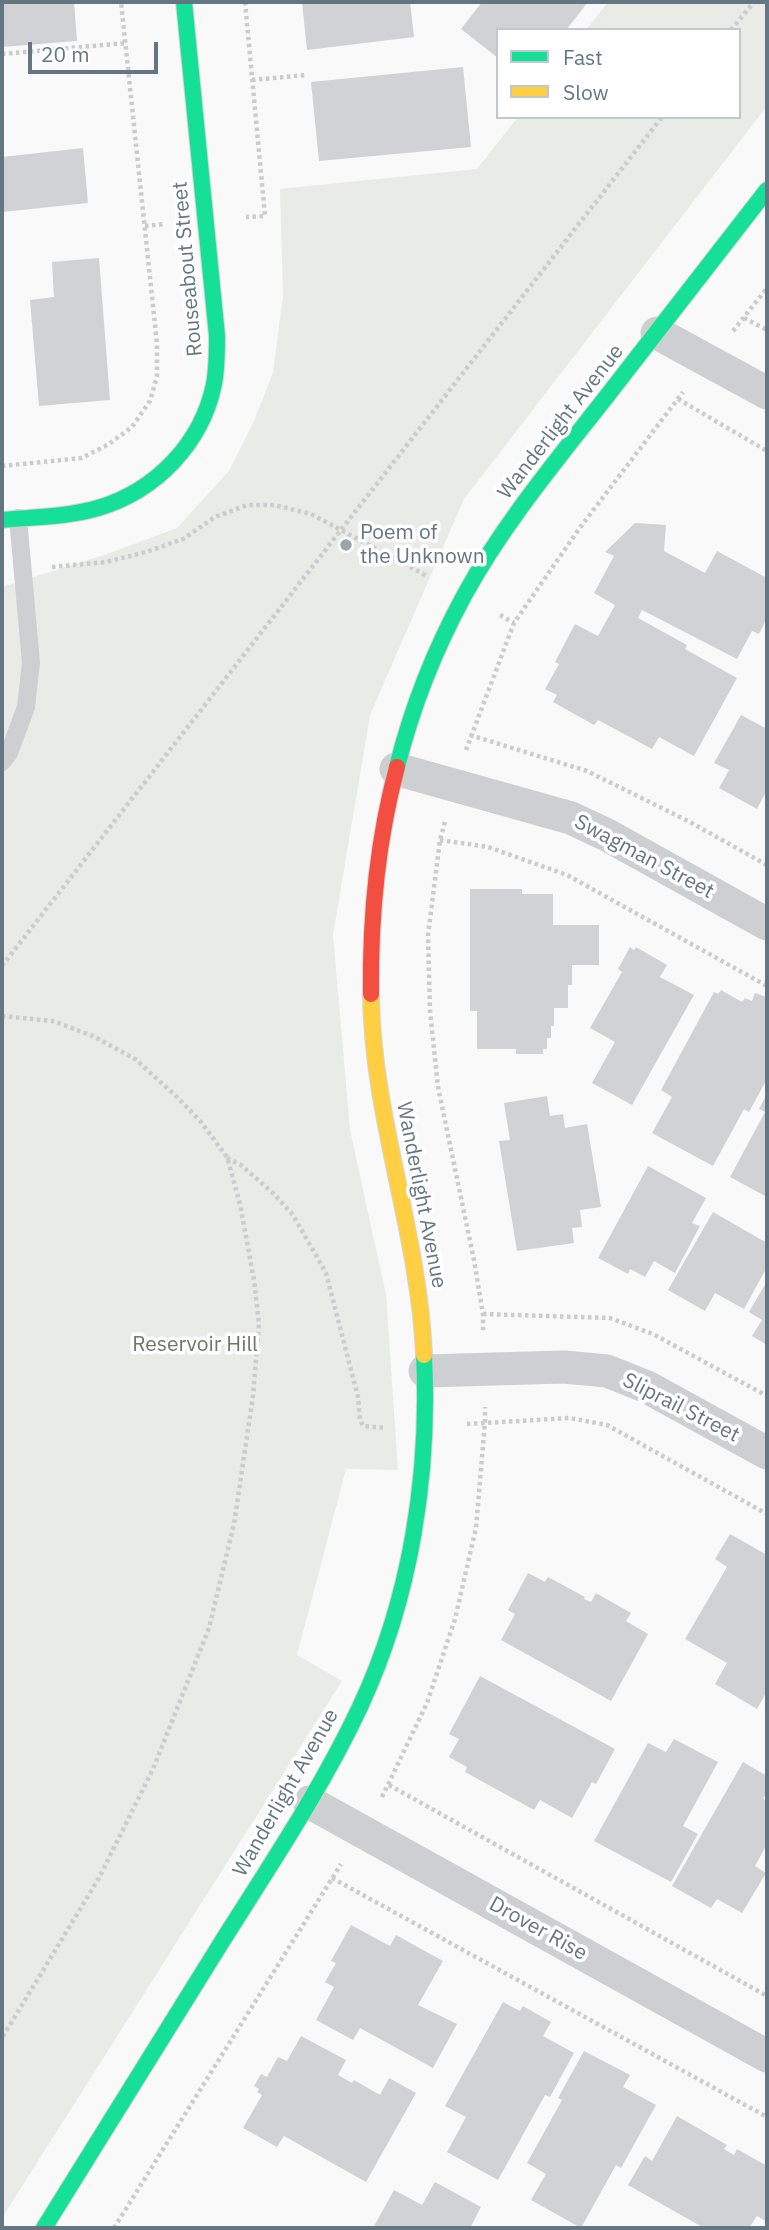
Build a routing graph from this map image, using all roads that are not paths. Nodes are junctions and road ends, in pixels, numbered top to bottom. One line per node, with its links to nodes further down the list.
1 (184, 2): 5 (street, Rouseabout Street)
2 (767, 190): 3 (street, Wanderlight Avenue)
3 (657, 333): 4 (street); 7 (street, Wanderlight Avenue)
4 (767, 393)
5 (10, 519): 6 (lane)
6 (2, 762)
7 (396, 769): 8 (street, Swagman Street); 9 (street, Wanderlight Avenue)
8 (767, 924)
9 (425, 1371): 10 (street, Sliprail Street); 11 (street, Wanderlight Avenue)
10 (767, 1453)
11 (309, 1802): 12 (street, Drover Rise); 13 (street, Wanderlight Avenue)
12 (767, 2056)
13 (44, 2228)

